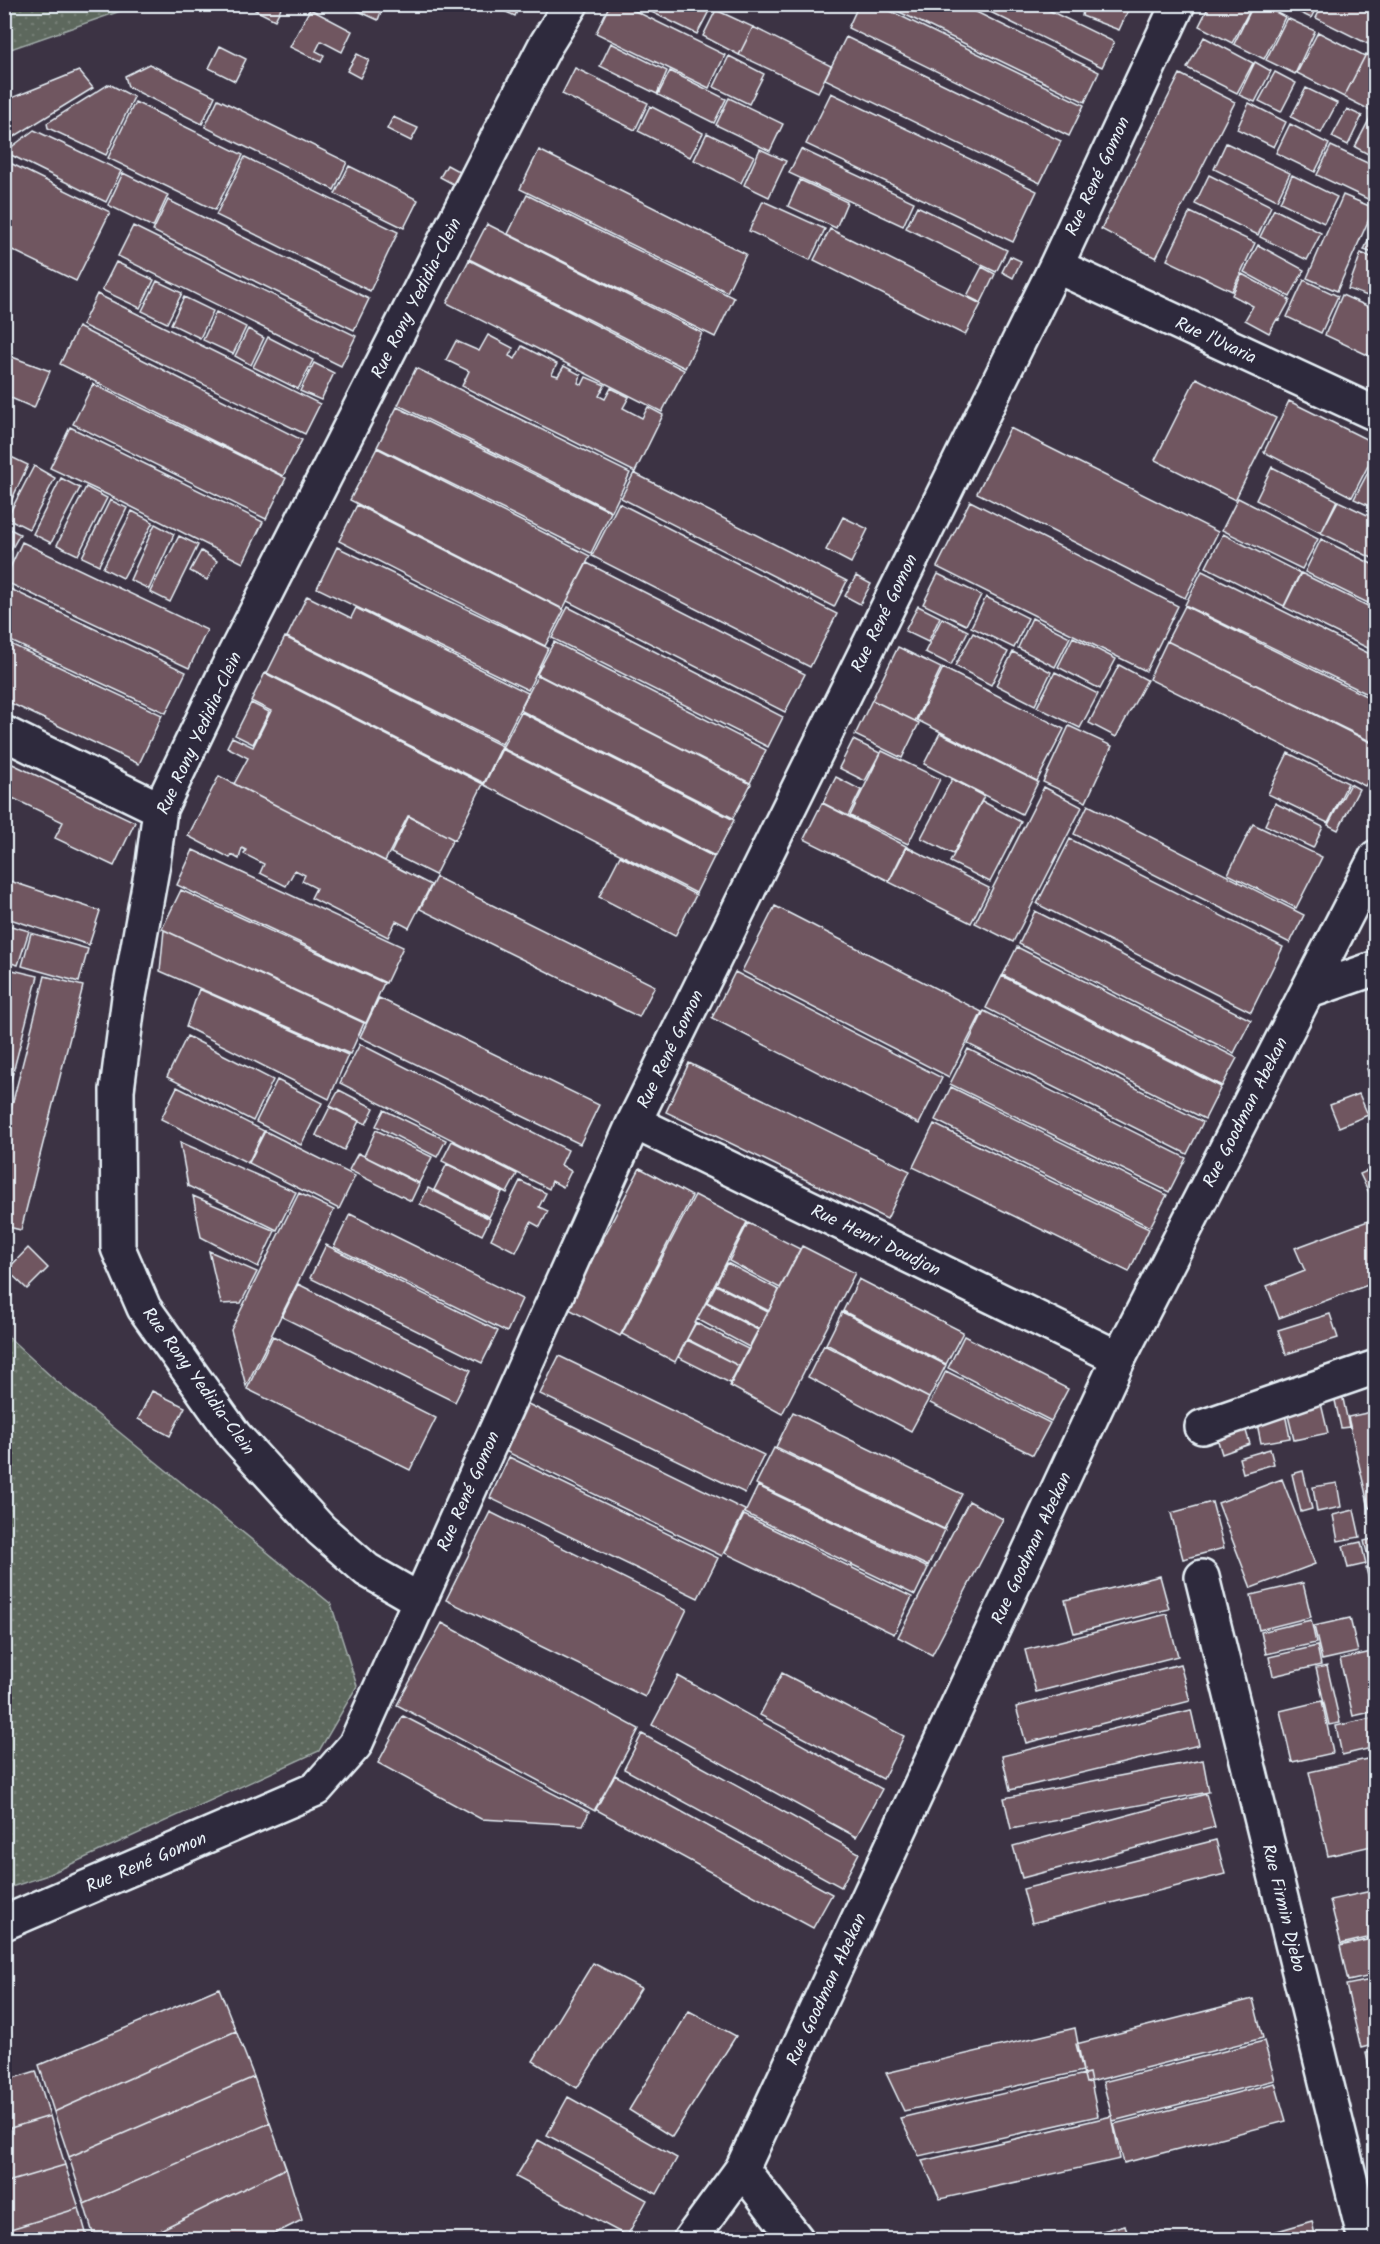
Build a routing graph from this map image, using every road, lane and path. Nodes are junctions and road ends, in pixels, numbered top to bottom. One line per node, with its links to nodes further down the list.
1 (571, 4): 6 (street, Rue Rony Yedidia-Clein)
2 (1178, 4): 3 (street, Rue René Gomon)
3 (1056, 266): 4 (street, Rue l'Uvaria); 10 (street, Rue René Gomon)
4 (1376, 414)
5 (4, 733): 6 (street)
6 (160, 809): 15 (street, Rue Rony Yedidia-Clein)
7 (1376, 857): 9 (street, Rue Goodman Abekan)
8 (1376, 968): 9 (street)
9 (1307, 992): 11 (street, Rue Goodman Abekan)
10 (634, 1122): 11 (street, Rue Henri Doudjon); 15 (street, Rue René Gomon)
11 (1119, 1358): 17 (street, Rue Goodman Abekan)
12 (1376, 1367): 13 (street)
13 (1202, 1427)
14 (1202, 1576): 18 (street, Rue Firmin Djebo)
15 (419, 1600): 16 (street, Rue René Gomon)
16 (4, 1923)
17 (742, 2169): 19 (street, Rue Goodman Abekan); 20 (street)
18 (1363, 2179): 21 (street, Rue Firmin Djebo)
19 (690, 2240)
20 (797, 2240)
21 (1365, 2240)

